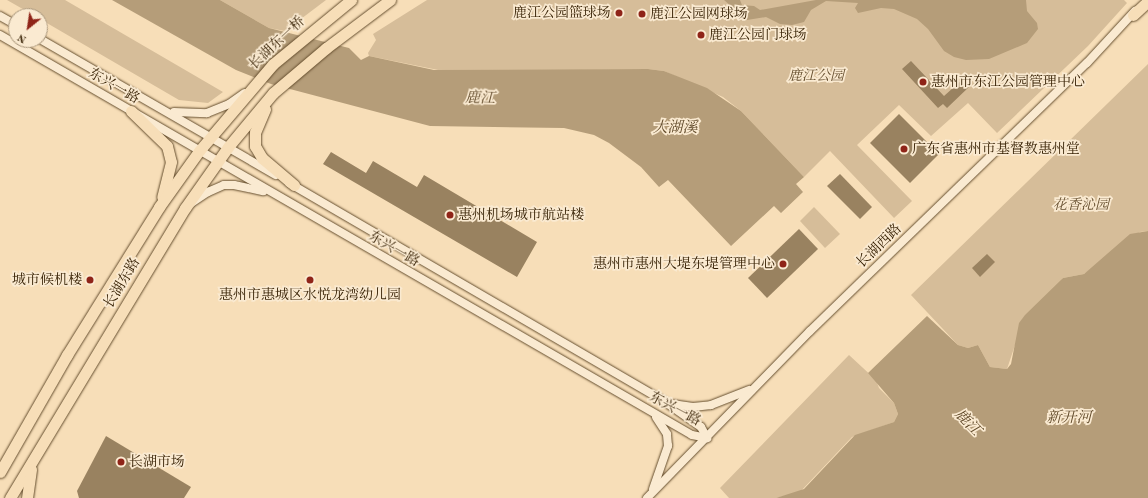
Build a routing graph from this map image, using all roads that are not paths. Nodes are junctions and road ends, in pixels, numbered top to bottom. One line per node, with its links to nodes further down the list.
1 (351, 0): 5 (main road)
2 (390, 0): 10 (main road)
3 (1141, 0): 6 (street, 长湖西路)
4 (1148, 1): 6 (main road)
5 (340, 5): 9 (main road, 长湖东一桥)
6 (1132, 15): 21 (street, 长湖西路)
7 (0, 35): 12 (street, 东兴一路)
8 (48, 44): 11 (street, 东兴一路)
9 (252, 88): 11 (street); 13 (main road, 长湖东路)
10 (273, 93): 14 (main road, 长湖东路); 17 (main road)
11 (165, 110): 13 (street, 东兴一路)
12 (131, 111): 15 (street, 东兴一路); 19 (main road)
13 (211, 136): 14 (street, 东兴一路); 15 (main road, 长湖东路)
14 (228, 147): 16 (main road, 长湖东路); 17 (street, 东兴一路)
15 (199, 151): 16 (street, 东兴一路); 19 (main road, 长湖东路)
16 (217, 162): 18 (street, 东兴一路); 20 (main road, 长湖东路)
17 (294, 186): 22 (street, 东兴一路)
18 (270, 193): 20 (street); 23 (street, 东兴一路)
19 (159, 207): 25 (main road, 长湖东路)
20 (185, 208): 26 (main road, 长湖东路)
21 (755, 386): 22 (street); 24 (street, 长湖西路)
22 (668, 404): 24 (street, 东兴一路)
23 (650, 410): 24 (street, 东兴一路); 29 (street)
24 (707, 438): 29 (street, 长湖西路)
25 (11, 452): 27 (street); 28 (main road, 长湖东路)
26 (33, 460): 30 (main road, 长湖东路); 31 (main road)
27 (0, 462)
28 (0, 472)
29 (649, 495)
30 (10, 498)
31 (27, 498)

